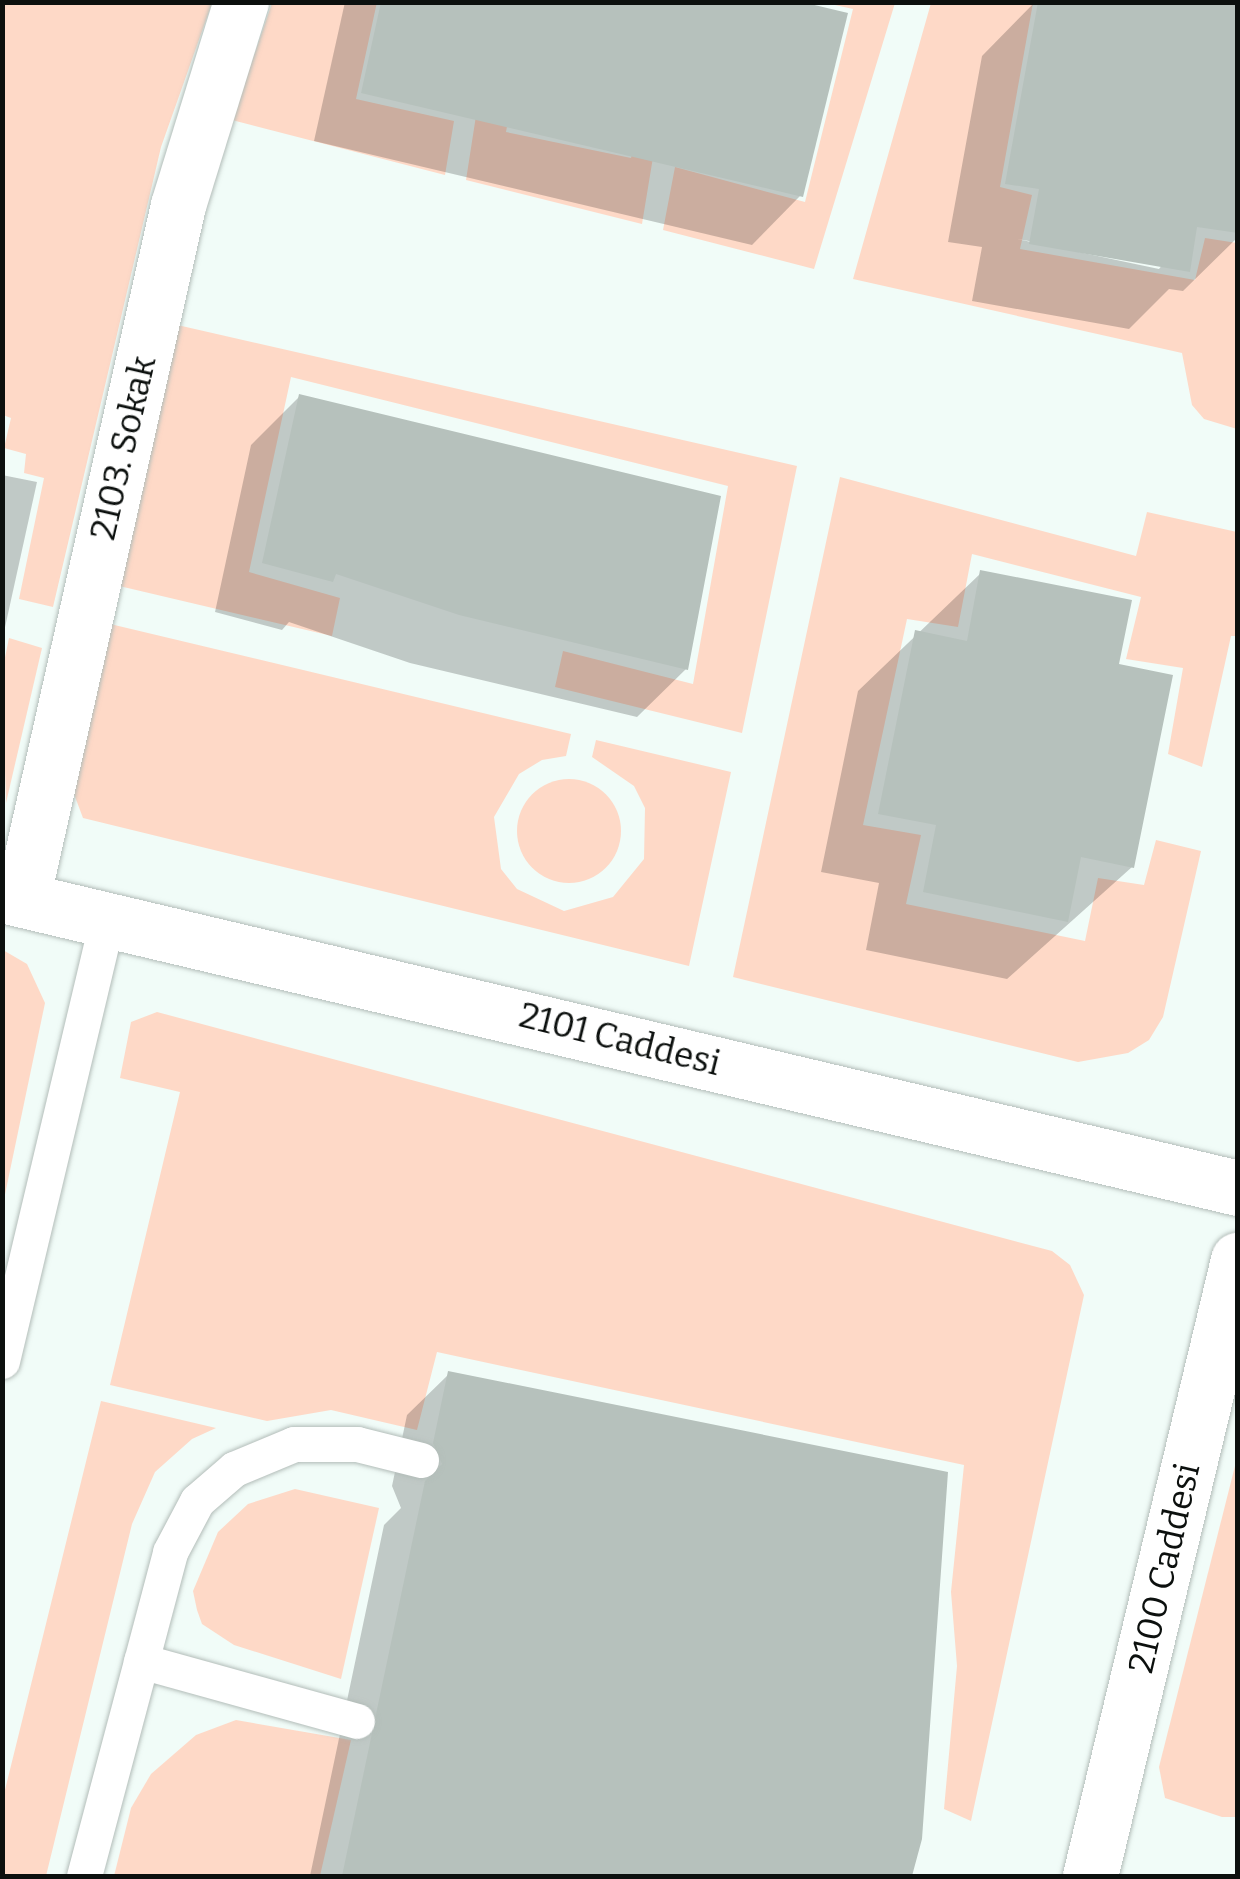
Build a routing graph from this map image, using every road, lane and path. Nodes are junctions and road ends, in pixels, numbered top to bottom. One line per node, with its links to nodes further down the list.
1 (241, 2): 2 (street, 2103. Sokak)
2 (12, 897): 3 (street, 2101 Caddesi)
3 (108, 916): 4 (street, 2101 Caddesi); 6 (lane)
4 (1238, 1188)
5 (1238, 1260): 11 (street, 2100 Caddesi)
6 (2, 1360)
7 (421, 1460): 8 (lane)
8 (141, 1661): 9 (lane); 10 (lane)
9 (358, 1721)
10 (84, 1876)
11 (1090, 1876)

